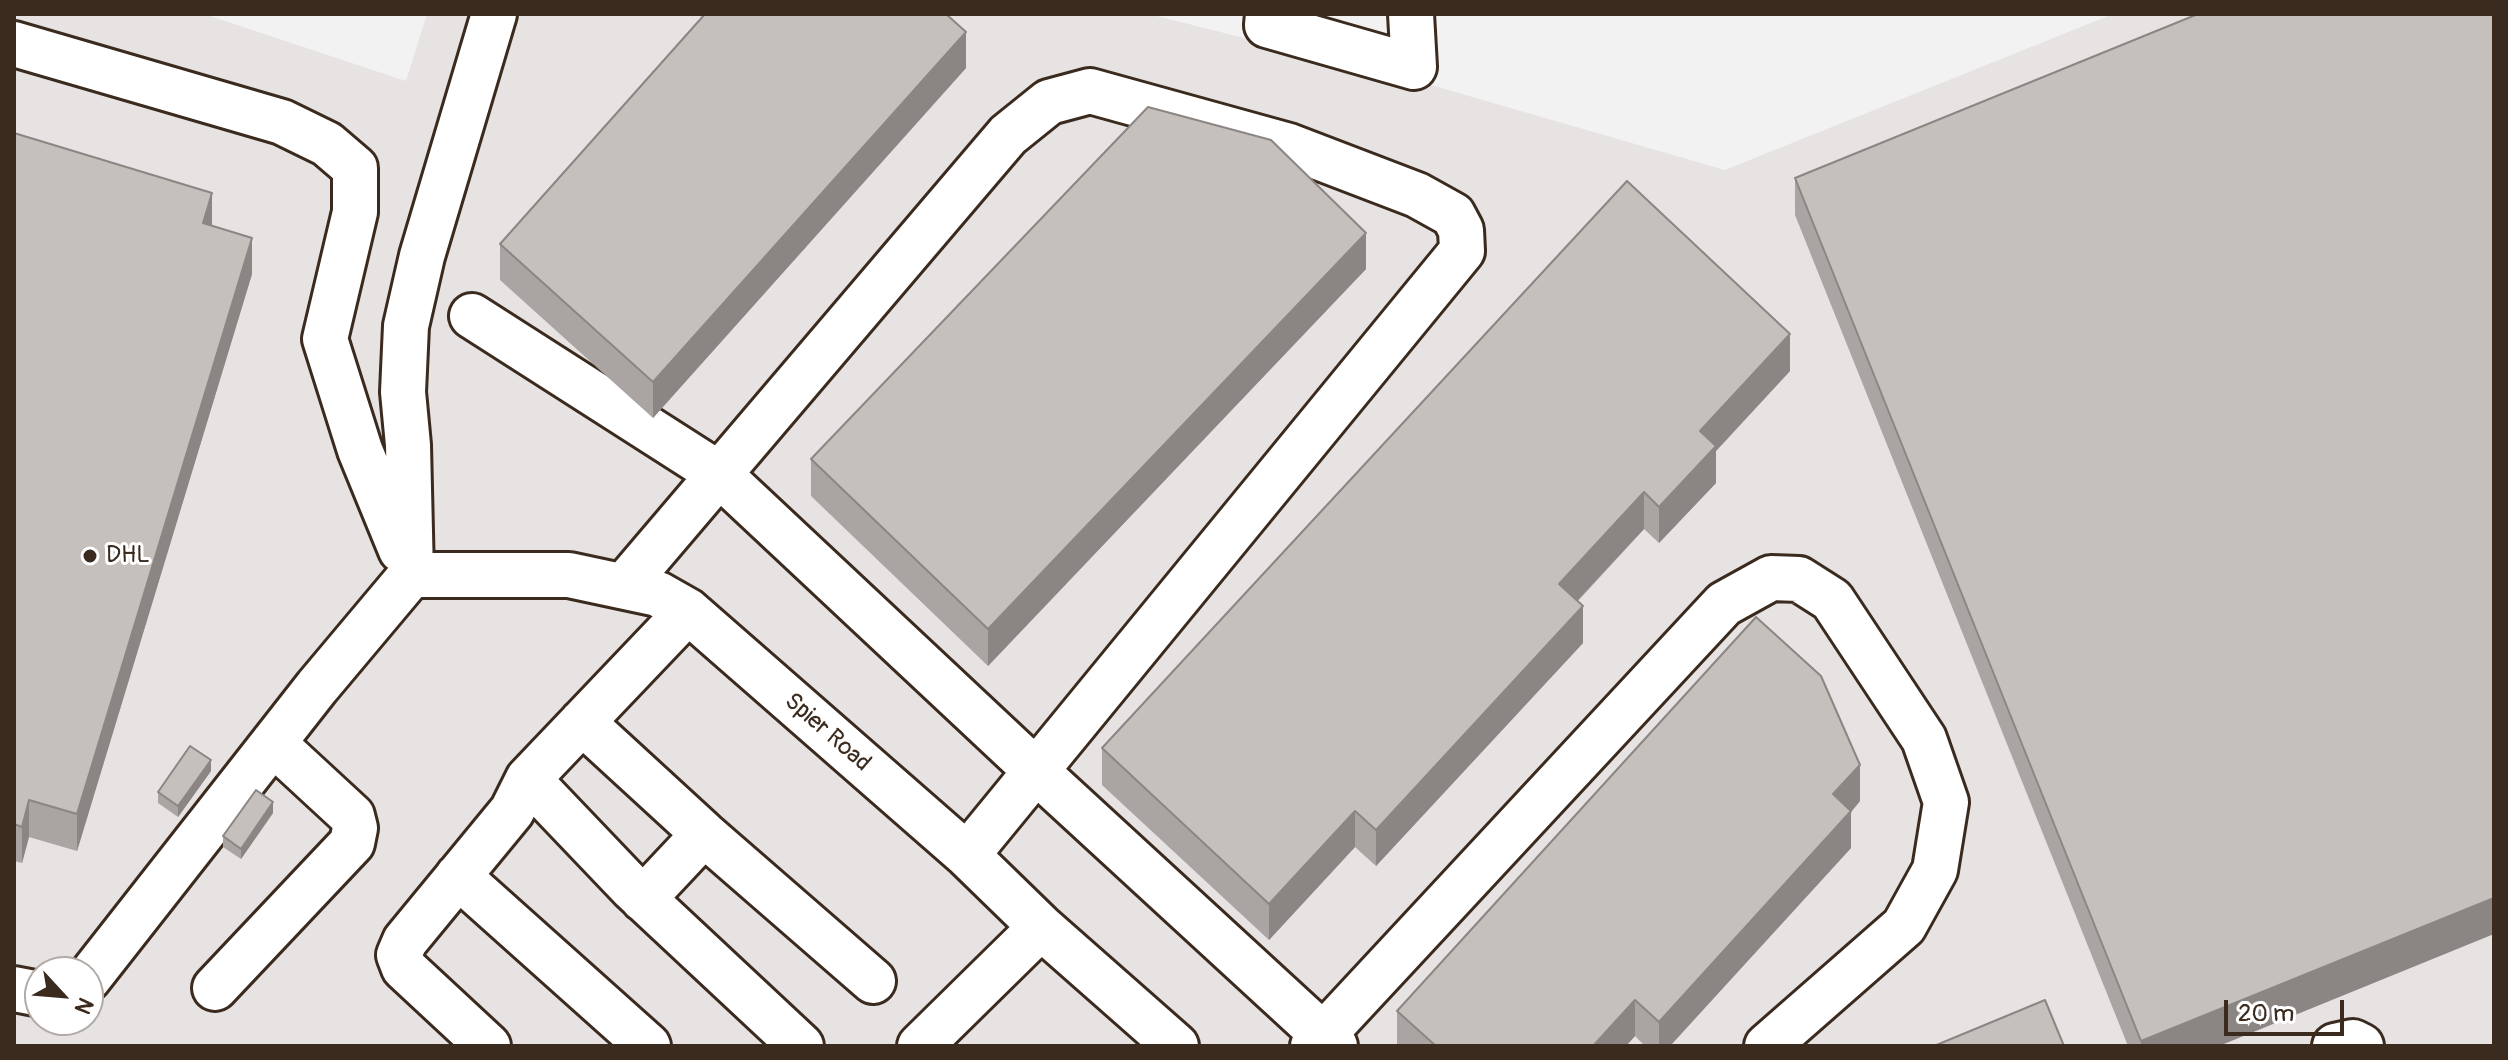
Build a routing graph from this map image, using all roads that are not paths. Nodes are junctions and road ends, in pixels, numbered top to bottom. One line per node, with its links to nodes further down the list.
1 (494, 14): 7 (street)
2 (1268, 14): 3 (street)
3 (1411, 14)
4 (14, 44): 7 (street)
5 (472, 316): 6 (street)
6 (719, 474): 8 (street); 12 (street); 12 (street)
7 (411, 575): 8 (street, Spier Road); 11 (street)
8 (624, 586): 9 (street, Spier Road)
9 (700, 622): 10 (street); 15 (street, Spier Road)
10 (592, 733): 13 (street); 14 (street)
11 (273, 743): 19 (street); 21 (street)
12 (1036, 771): 15 (street); 22 (street)
13 (529, 796): 16 (street); 17 (street)
14 (704, 834): 17 (street); 20 (street)
15 (967, 855): 18 (street, Spier Road)
16 (458, 876): 23 (street); 24 (street)
17 (643, 899): 25 (street)
18 (1041, 927): 26 (street); 27 (street, Spier Road)
19 (104, 959)
20 (873, 981)
21 (215, 988)
22 (1324, 1042): 28 (street)
23 (488, 1046)
24 (648, 1046)
25 (801, 1046)
26 (920, 1046)
27 (1176, 1046)
28 (1767, 1046)
29 (2335, 1046): 30 (street)
30 (2361, 1046)

